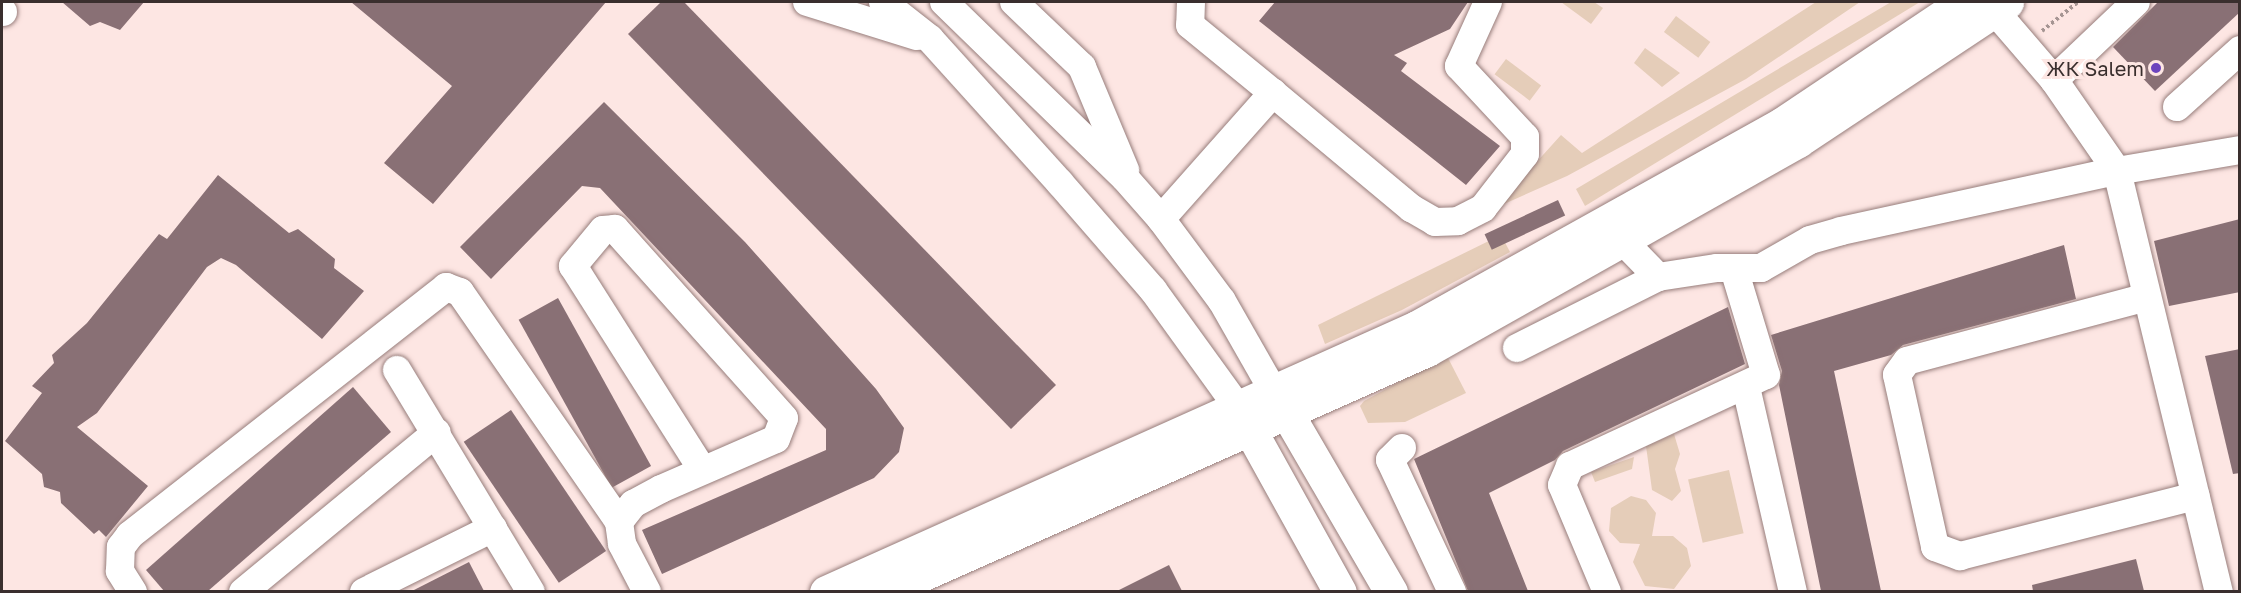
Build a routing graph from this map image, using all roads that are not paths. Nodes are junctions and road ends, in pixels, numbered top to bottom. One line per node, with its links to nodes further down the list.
1 (807, 2): 10 (street)
2 (883, 2): 10 (street)
3 (944, 2): 17 (street)
4 (1014, 2): 17 (street)
5 (1191, 2): 13 (street)
6 (1488, 2): 13 (street)
7 (1964, 2): 26 (main road)
8 (2136, 2): 12 (street)
9 (1997, 5): 12 (street); 19 (main road)
10 (930, 39): 27 (street)
11 (2240, 50): 14 (street)
12 (2054, 80): 16 (street)
13 (1273, 93): 18 (street)
14 (2177, 107)
15 (2240, 150): 16 (street)
16 (2117, 171): 20 (street); 22 (street)
17 (1130, 183): 18 (street)
18 (1161, 219): 26 (street)
19 (1622, 240): 21 (street); 26 (main road)
20 (1734, 269): 21 (street); 25 (street)
21 (1658, 277): 23 (street)
22 (2147, 297): 31 (street); 31 (street)
23 (1517, 348)
24 (397, 370): 28 (street)
25 (1746, 387): 44 (street); 45 (street)
26 (1282, 403): 27 (main road); 42 (main road)
27 (1243, 418): 39 (main road); 40 (main road); 41 (main road)
28 (437, 432): 33 (street); 35 (street)
29 (1402, 448): 43 (street)
30 (702, 469): 30 (street); 32 (street)
31 (2196, 496): 46 (street)
32 (619, 522): 34 (street); 38 (street)
33 (493, 528): 36 (street); 37 (street)
34 (133, 591)
35 (243, 591)
36 (364, 591)
37 (531, 591)
38 (646, 591)
39 (826, 591)
40 (883, 591)
41 (1340, 591)
42 (1391, 591)
43 (1452, 591)
44 (1607, 591)
45 (1793, 591)
46 (2219, 591)

